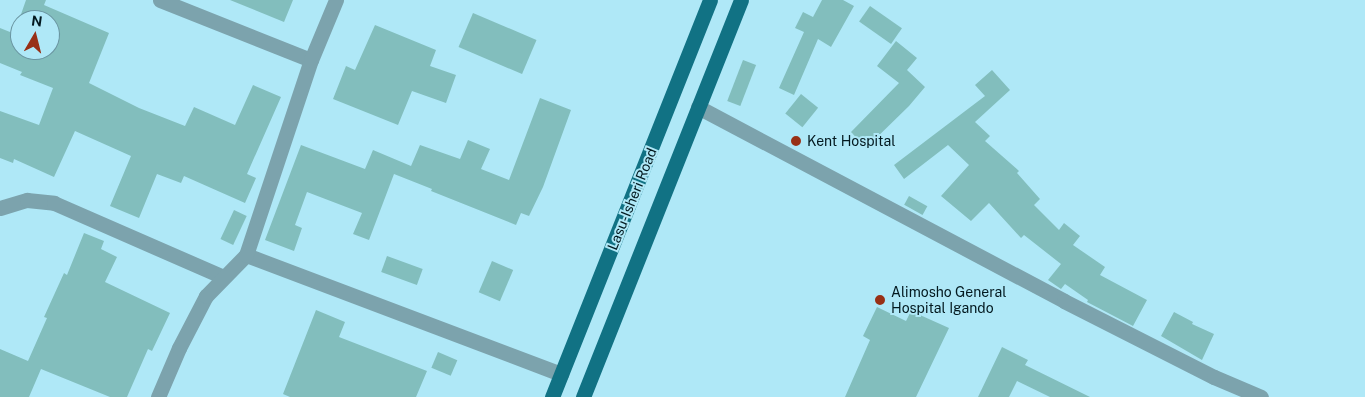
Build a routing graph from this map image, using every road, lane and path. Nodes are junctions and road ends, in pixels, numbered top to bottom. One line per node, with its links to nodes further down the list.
1 (160, 0): 5 (street)
2 (336, 0): 5 (street)
3 (710, 0): 10 (main road, Lasu-Isheri Road)
4 (741, 0): 6 (main road, Lasu-Isheri Road)
5 (311, 60): 8 (street)
6 (698, 106): 13 (main road, Lasu-Isheri Road); 14 (street)
7 (0, 208): 9 (street)
8 (246, 255): 9 (street); 10 (street)
9 (223, 277): 11 (street)
10 (561, 374): 12 (main road, Lasu-Isheri Road)
11 (158, 397)
12 (552, 397)
13 (583, 397)
14 (1261, 397)

